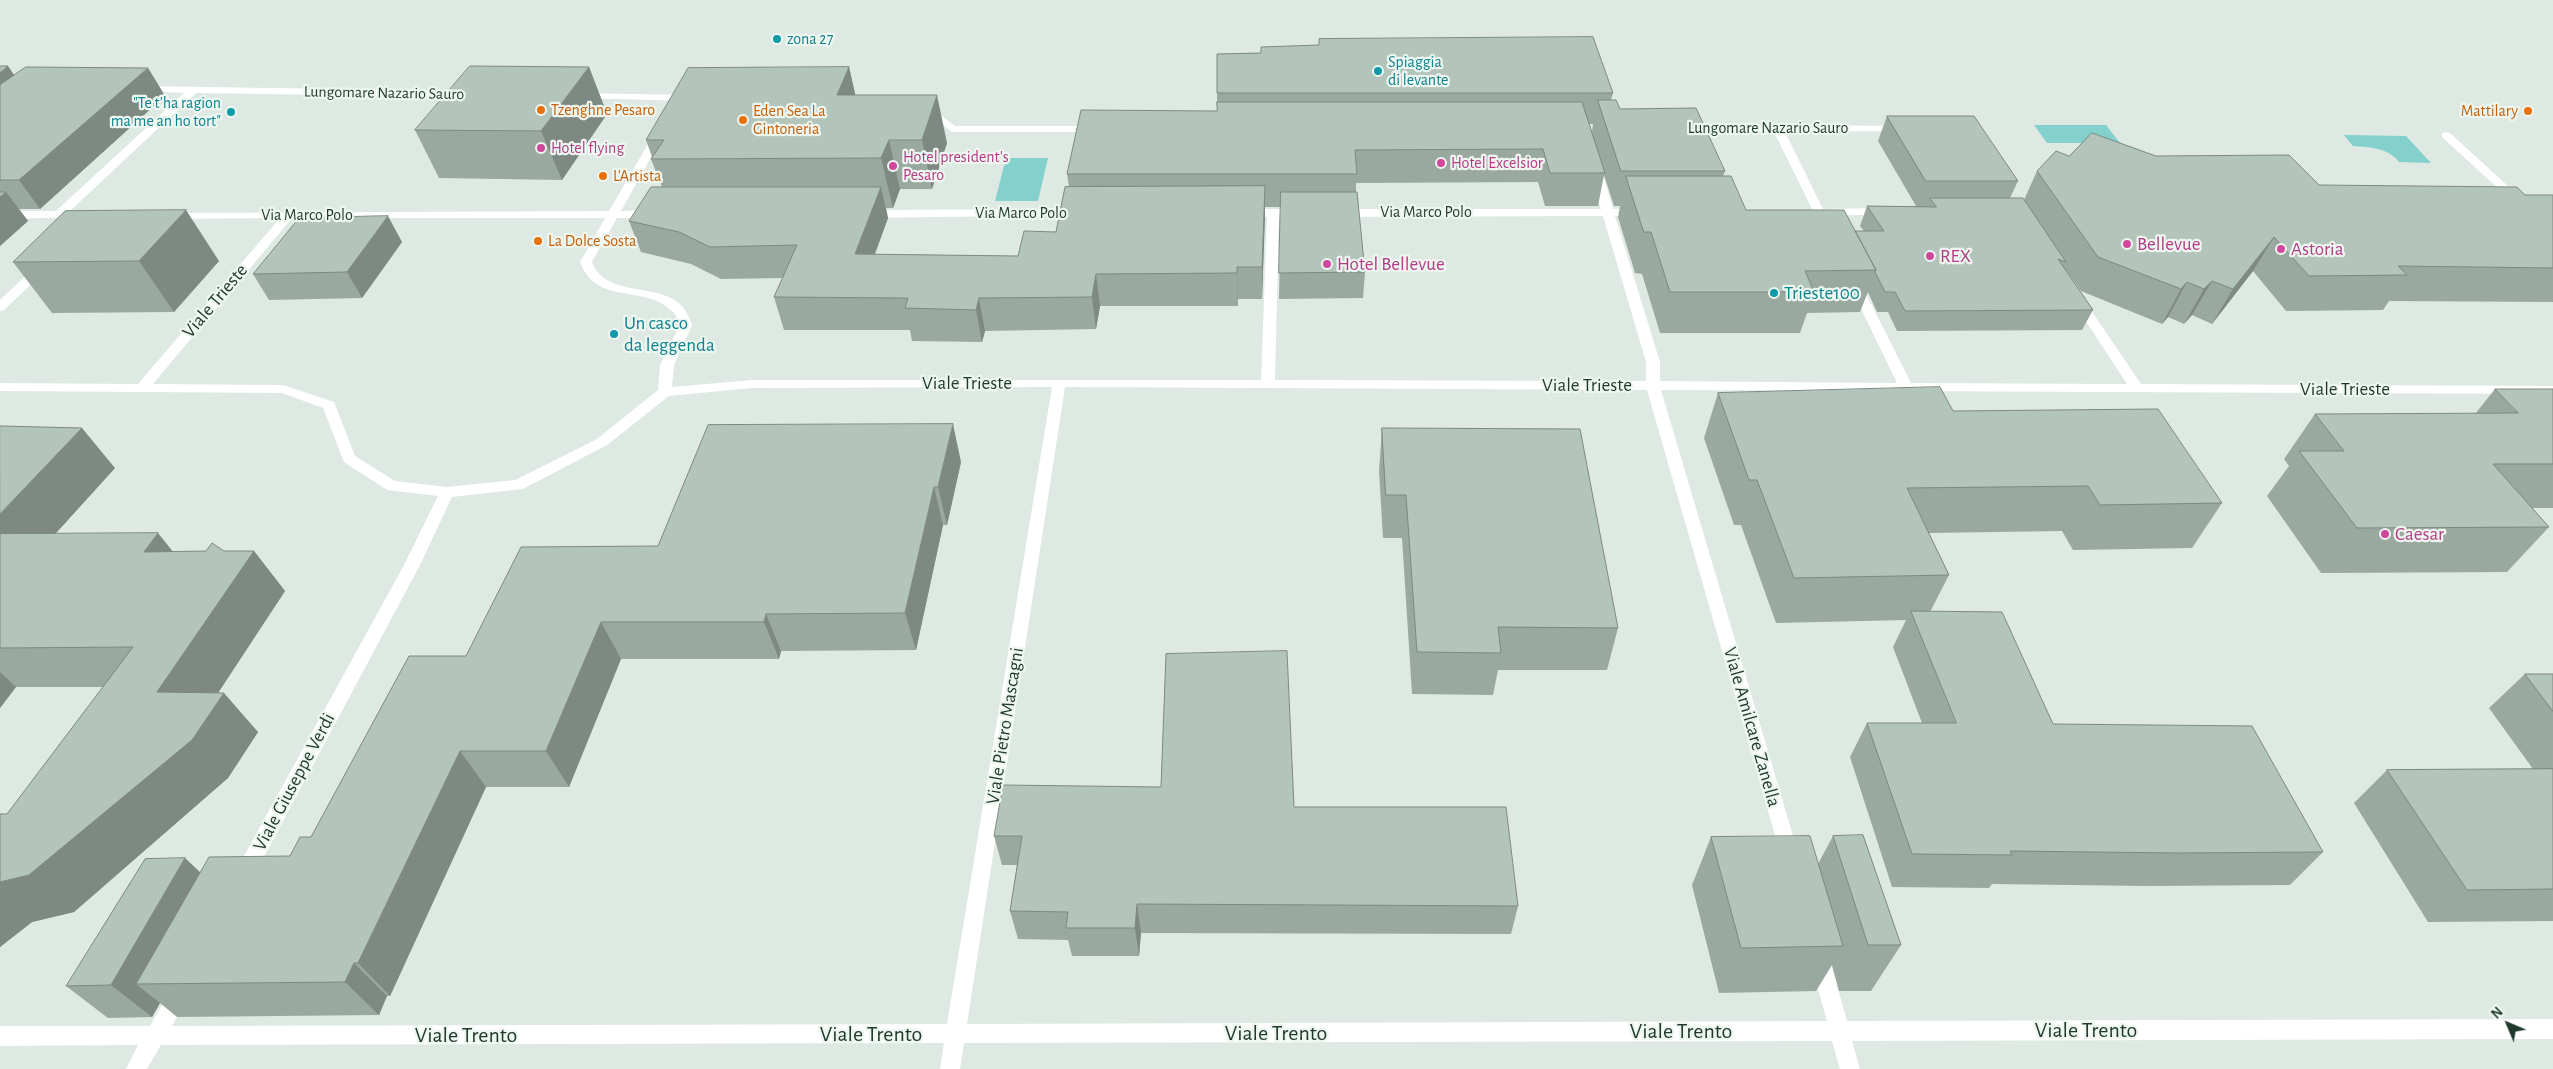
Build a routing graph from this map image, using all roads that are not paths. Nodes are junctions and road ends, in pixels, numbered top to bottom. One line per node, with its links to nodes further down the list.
1 (134, 89): 2 (street, Lungomare Nazario Sauro)
2 (194, 90): 3 (street, Lungomare Nazario Sauro); 28 (street)
3 (481, 95)
4 (570, 96): 5 (street)
5 (699, 98)
6 (916, 99): 10 (street)
7 (665, 123): 24 (street)
8 (1778, 128): 9 (street, Lungomare Nazario Sauro); 11 (street, Lungomare Nazario Sauro); 17 (street)
9 (1914, 128)
10 (1110, 129)
11 (1671, 129)
12 (2446, 135): 14 (street)
13 (1592, 157): 15 (street)
14 (2524, 207)
15 (1608, 212): 16 (street, Via Marco Polo); 23 (street, Via Marco Polo); 39 (street, Viale Amilcare Zanella)
16 (1647, 212)
17 (1814, 212): 18 (street); 32 (street)
18 (1899, 212)
19 (1093, 213): 26 (street, Via Marco Polo)
20 (1233, 213): 21 (street)
21 (1273, 213): 22 (street); 38 (street)
22 (1312, 213)
23 (1332, 213)
24 (614, 214): 25 (street, Via Marco Polo); 30 (street, Via Marco Polo); 45 (street)
25 (664, 214)
26 (853, 214)
27 (0, 215): 28 (street)
28 (59, 215): 31 (street)
29 (153, 215): 30 (street, Via Marco Polo)
30 (289, 215): 42 (street, Viale Trieste)
31 (81, 228)
32 (1832, 238)
33 (54, 254): 36 (street)
34 (1849, 272): 40 (street)
35 (2073, 292): 43 (street)
36 (0, 307)
37 (1060, 383): 38 (street, Viale Trieste); 45 (street, Viale Trieste); 53 (street, Viale Pietro Mascagni)
38 (1268, 384): 39 (street, Viale Trieste)
39 (1654, 386): 40 (street, Viale Trieste); 47 (street, Viale Amilcare Zanella)
40 (1906, 387): 43 (street, Viale Trieste)
41 (0, 388): 42 (street)
42 (142, 388): 46 (street)
43 (2136, 388): 44 (street, Viale Trieste)
44 (2553, 390)
45 (666, 392): 46 (street)
46 (446, 492): 48 (street, Viale Giuseppe Verdi)
47 (1795, 874)
48 (237, 888)
49 (1814, 940): 52 (street)
50 (190, 975): 54 (street)
51 (2553, 1029): 52 (street, Viale Trento)
52 (1839, 1031): 53 (street, Viale Trento); 58 (street)
53 (956, 1034): 54 (street, Viale Trento); 57 (street, Viale Pietro Mascagni)
54 (156, 1035): 55 (street, Viale Trento); 56 (street)
55 (0, 1036)
56 (136, 1069)
57 (950, 1069)
58 (1850, 1069)

